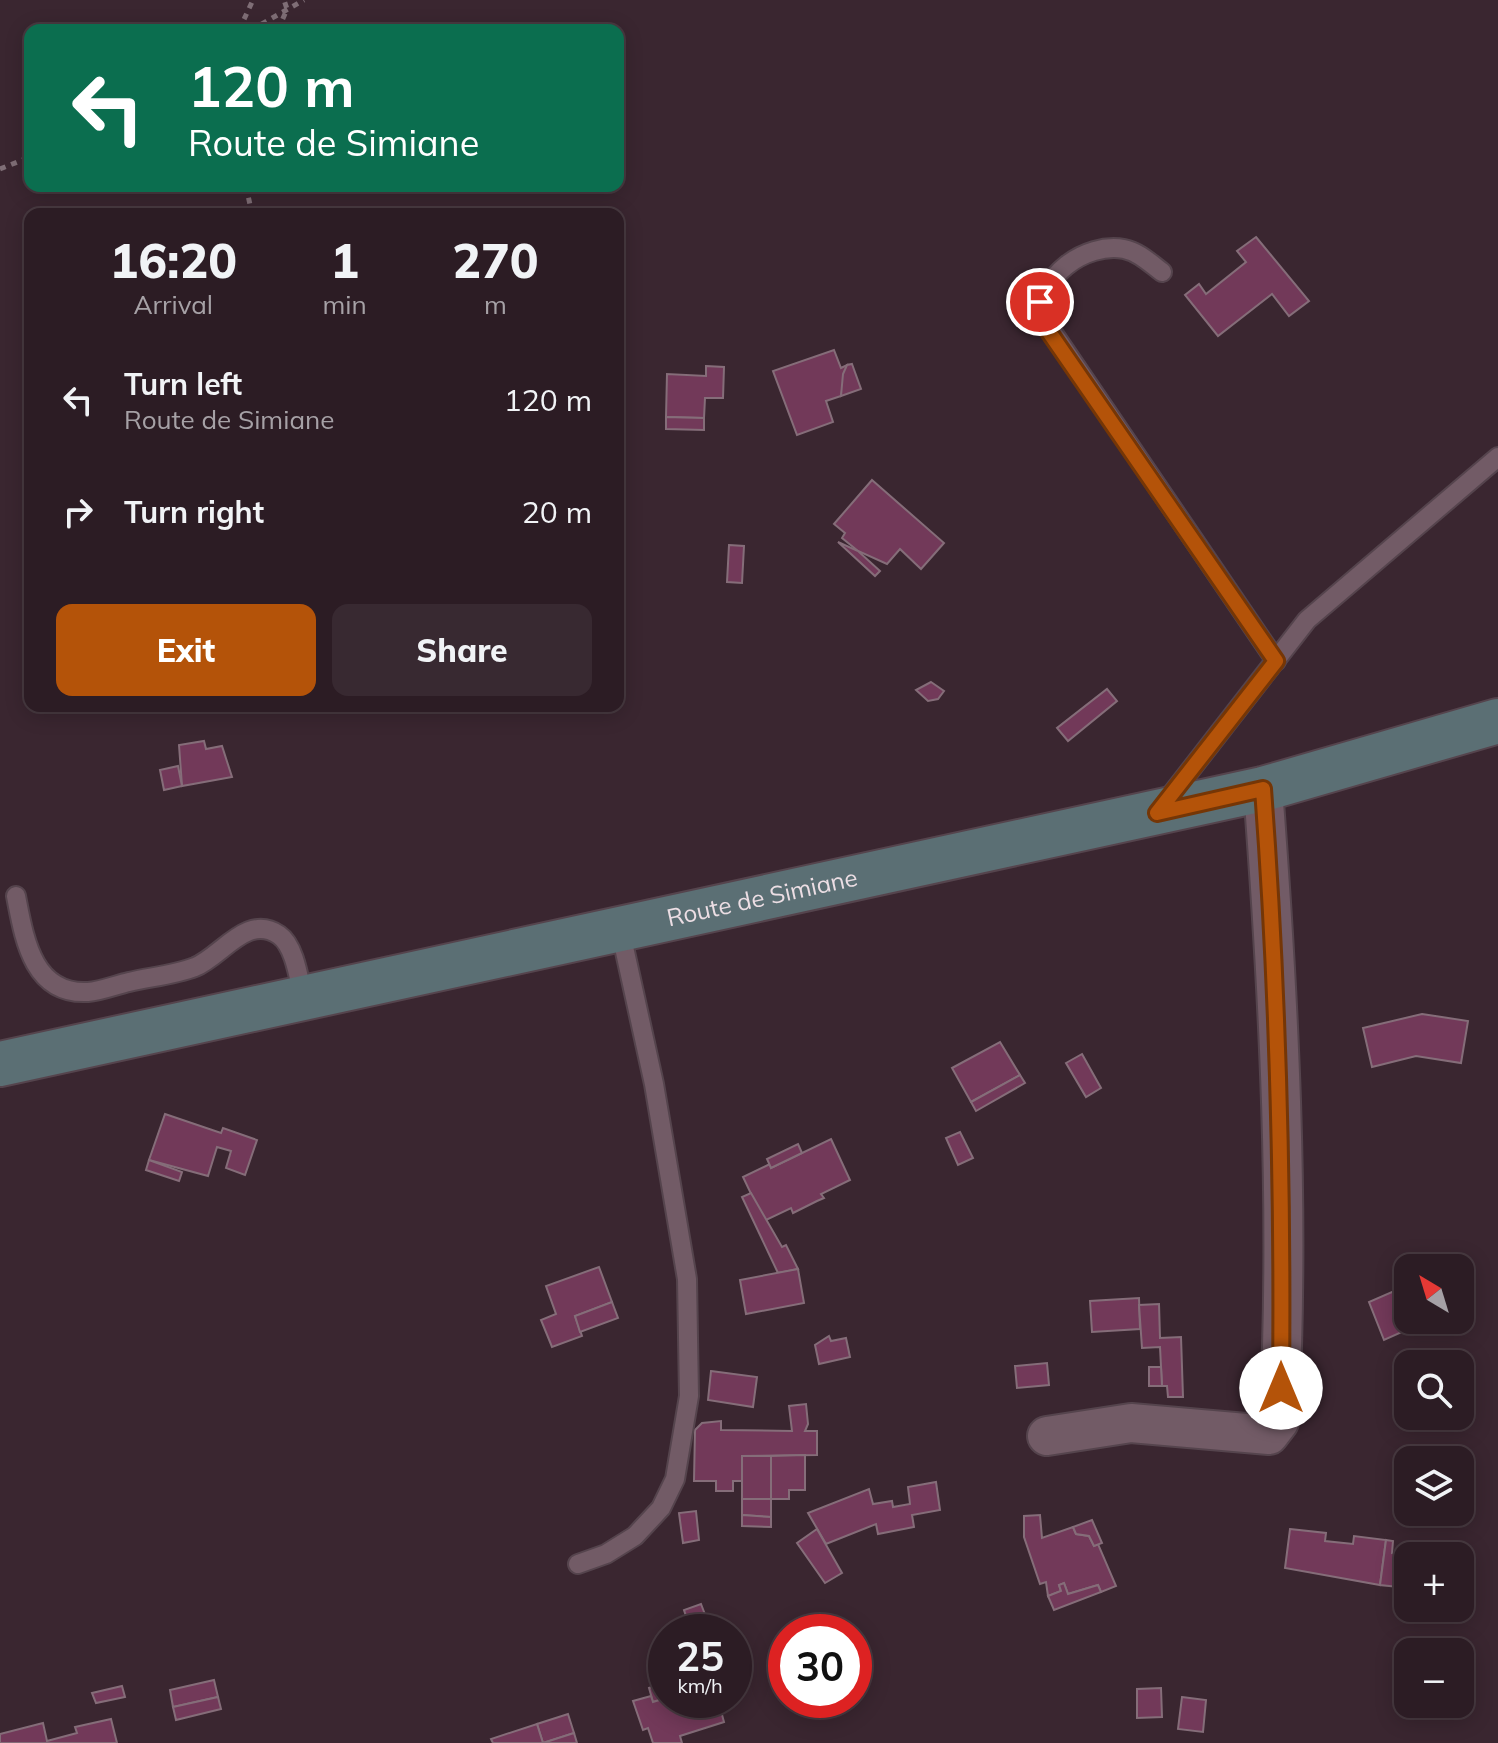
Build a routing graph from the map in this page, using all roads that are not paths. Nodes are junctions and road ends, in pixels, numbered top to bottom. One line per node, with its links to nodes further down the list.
1 (1162, 272): 3 (lane)
2 (1498, 457): 3 (lane)
3 (1276, 661): 6 (lane)
4 (1498, 721): 5 (main road, Route de Simiane)
5 (1263, 789): 6 (main road, Route de Simiane); 11 (street)
6 (1152, 819): 8 (main road, Route de Simiane)
7 (16, 896): 9 (lane)
8 (620, 929): 9 (main road, Route de Simiane); 12 (lane)
9 (303, 997): 10 (main road, Route de Simiane)
10 (11, 1060)
11 (1047, 1436)
12 (578, 1564)

